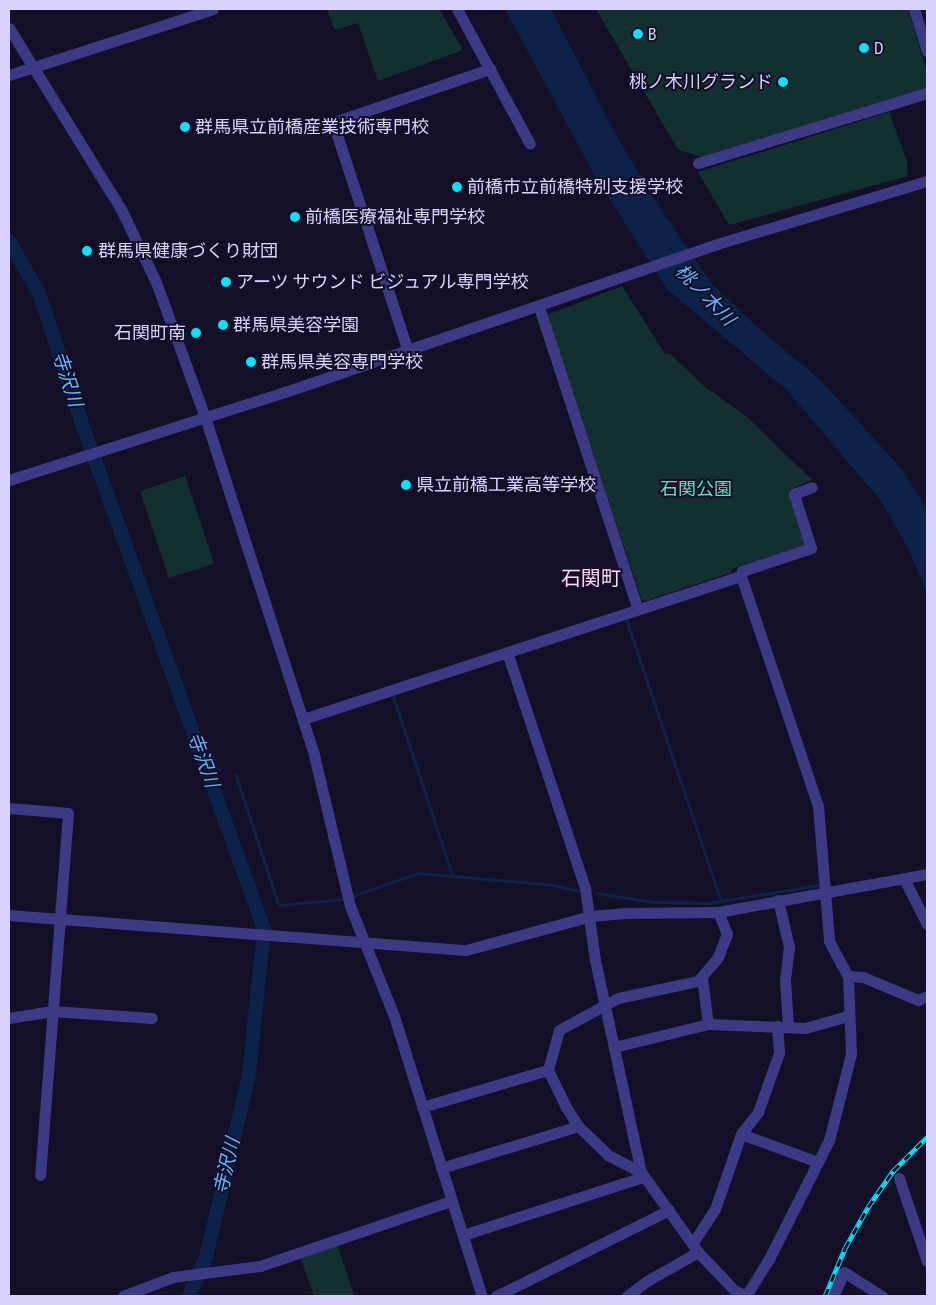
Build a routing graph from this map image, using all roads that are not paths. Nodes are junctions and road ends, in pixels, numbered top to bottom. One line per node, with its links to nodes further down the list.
1 (213, 9): 7 (street)
2 (457, 9): 8 (street)
3 (914, 9): 5 (street)
4 (9, 28): 7 (street)
5 (924, 29): 6 (street)
6 (927, 51)
7 (34, 68): 9 (street); 18 (street)
8 (490, 69): 11 (street); 15 (street)
9 (9, 76)
10 (927, 94): 12 (street)
11 (530, 144)
12 (698, 163)
13 (927, 181): 14 (street)
14 (539, 307): 15 (street); 17 (street)
15 (408, 351): 18 (street)
16 (568, 356): 17 (street)
17 (556, 360): 22 (street)
18 (204, 417): 19 (street); 24 (street)
19 (9, 480)
20 (812, 487): 21 (street)
21 (741, 576): 22 (street); 28 (street)
22 (638, 609): 23 (street)
23 (508, 652): 24 (street); 32 (street)
24 (303, 720): 35 (street)
25 (9, 808): 33 (street)
26 (927, 874): 27 (street)
27 (904, 879): 28 (street); 34 (street)
28 (826, 892): 29 (street); 36 (street)
29 (778, 900): 30 (street); 45 (street)
30 (718, 912): 32 (street); 37 (street)
31 (9, 915): 33 (street)
32 (591, 916): 35 (street); 39 (street)
33 (60, 918): 35 (street); 40 (street)
34 (927, 924)
35 (362, 944): 48 (street)
36 (848, 976): 38 (street); 41 (street)
37 (702, 978): 39 (street); 44 (street)
38 (927, 996)
39 (604, 1003): 46 (street); 47 (street)
40 (52, 1011): 42 (street); 43 (street); 53 (street)
41 (848, 1016): 45 (street); 51 (street)
42 (9, 1018)
43 (152, 1018)
44 (708, 1024): 45 (street); 46 (street)
45 (782, 1026): 50 (street)
46 (614, 1047): 54 (street)
47 (548, 1070): 48 (street); 49 (street)
48 (422, 1107): 52 (street)
49 (578, 1126): 52 (street); 54 (street)
50 (741, 1134): 51 (street); 59 (street)
51 (818, 1162): 65 (street)
52 (441, 1168): 56 (street)
53 (40, 1175)
54 (642, 1175): 57 (street); 58 (street)
55 (899, 1178): 60 (street)
56 (451, 1201): 58 (street); 61 (street)
57 (669, 1210): 59 (street); 63 (street)
58 (462, 1235): 62 (street)
59 (695, 1248): 64 (street); 65 (street)
60 (927, 1260)
61 (123, 1296)
62 (482, 1296)
63 (496, 1296)
64 (627, 1296)
65 (746, 1296)
66 (833, 1296): 67 (street)
67 (882, 1296)

